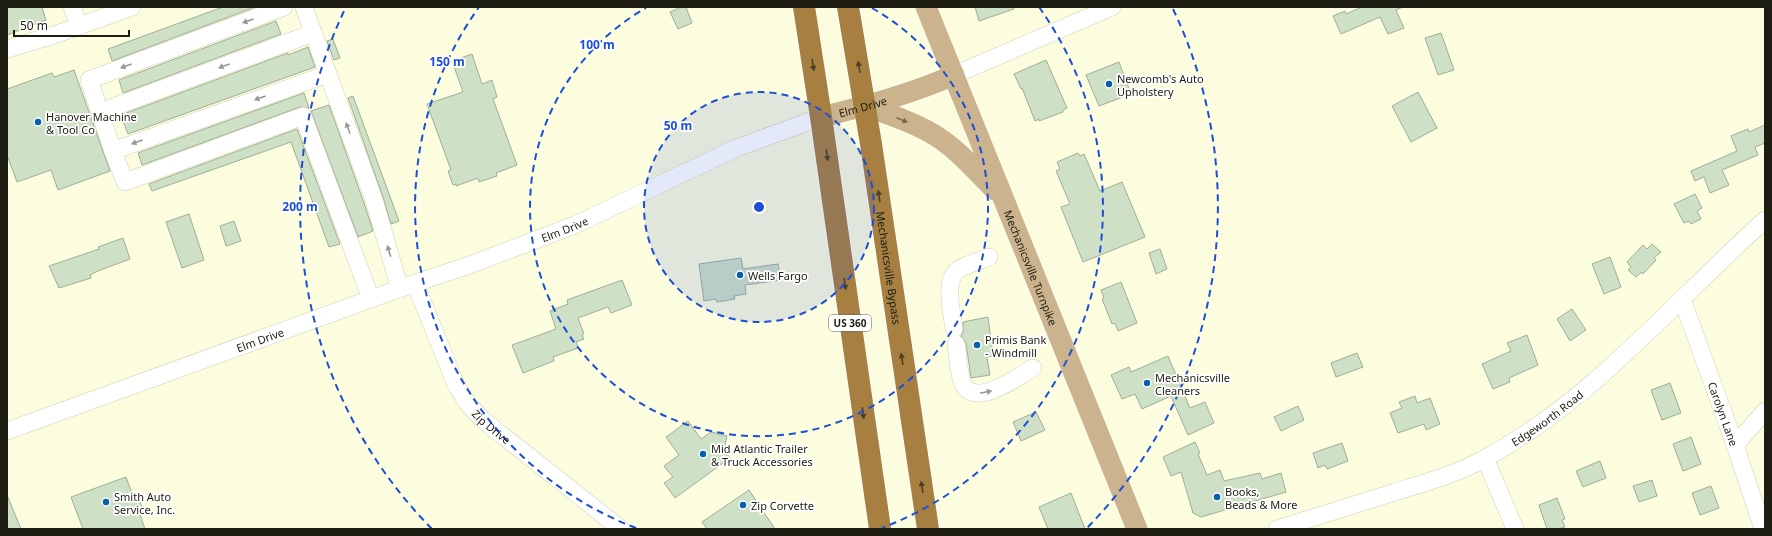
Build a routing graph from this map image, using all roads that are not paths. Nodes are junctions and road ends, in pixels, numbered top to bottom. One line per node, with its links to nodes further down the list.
1 (72, 7): 9 (street)
2 (132, 7): 9 (street)
3 (284, 7): 15 (street, one-way to 15)
4 (304, 7): 10 (street, Zip Drive)
5 (804, 7): 16 (highway, US 360, one-way to 16)
6 (848, 7): 14 (highway, Mechanicsville Bypass, one-way to 6)
7 (926, 7): 13 (main road, Mechanicsville Turnpike)
8 (1112, 7): 13 (street, Elm Drive)
9 (79, 26): 11 (street)
10 (313, 33): 12 (street, Zip Drive); 15 (street, one-way to 15)
11 (7, 49)
12 (328, 74): 17 (street, one-way to 17); 21 (street, Zip Drive, one-way to 12)
13 (954, 75): 14 (main road, Elm Drive); 18 (main road, Mechanicsville Turnpike)
14 (866, 106): 16 (main road, Elm Drive); 18 (main road, one-way to 18); 32 (highway, Mechanicsville Bypass, one-way to 14)
15 (100, 112): 17 (street)
16 (821, 117): 21 (street, Elm Drive); 31 (highway, US 360, one-way to 31)
17 (113, 151): 22 (street)
18 (1002, 197): 33 (main road, Mechanicsville Turnpike)
19 (1763, 226): 23 (street, Edgeworth Road)
20 (989, 257): 24 (street, one-way to 24)
21 (408, 286): 22 (street, Elm Drive); 30 (street, Zip Drive)
22 (371, 299): 26 (street, Elm Drive)
23 (1682, 299): 27 (street, Carolyn Lane); 28 (street, Edgeworth Road)
24 (1034, 368)
25 (1765, 411): 27 (street)
26 (7, 431)
27 (1735, 445): 29 (street, Carolyn Lane)
28 (1485, 458): 34 (street, Edgeworth Road); 35 (street)
29 (1761, 525)
30 (621, 529)
31 (880, 529)
32 (928, 529)
33 (1136, 529)
34 (1277, 529)
35 (1515, 529)

